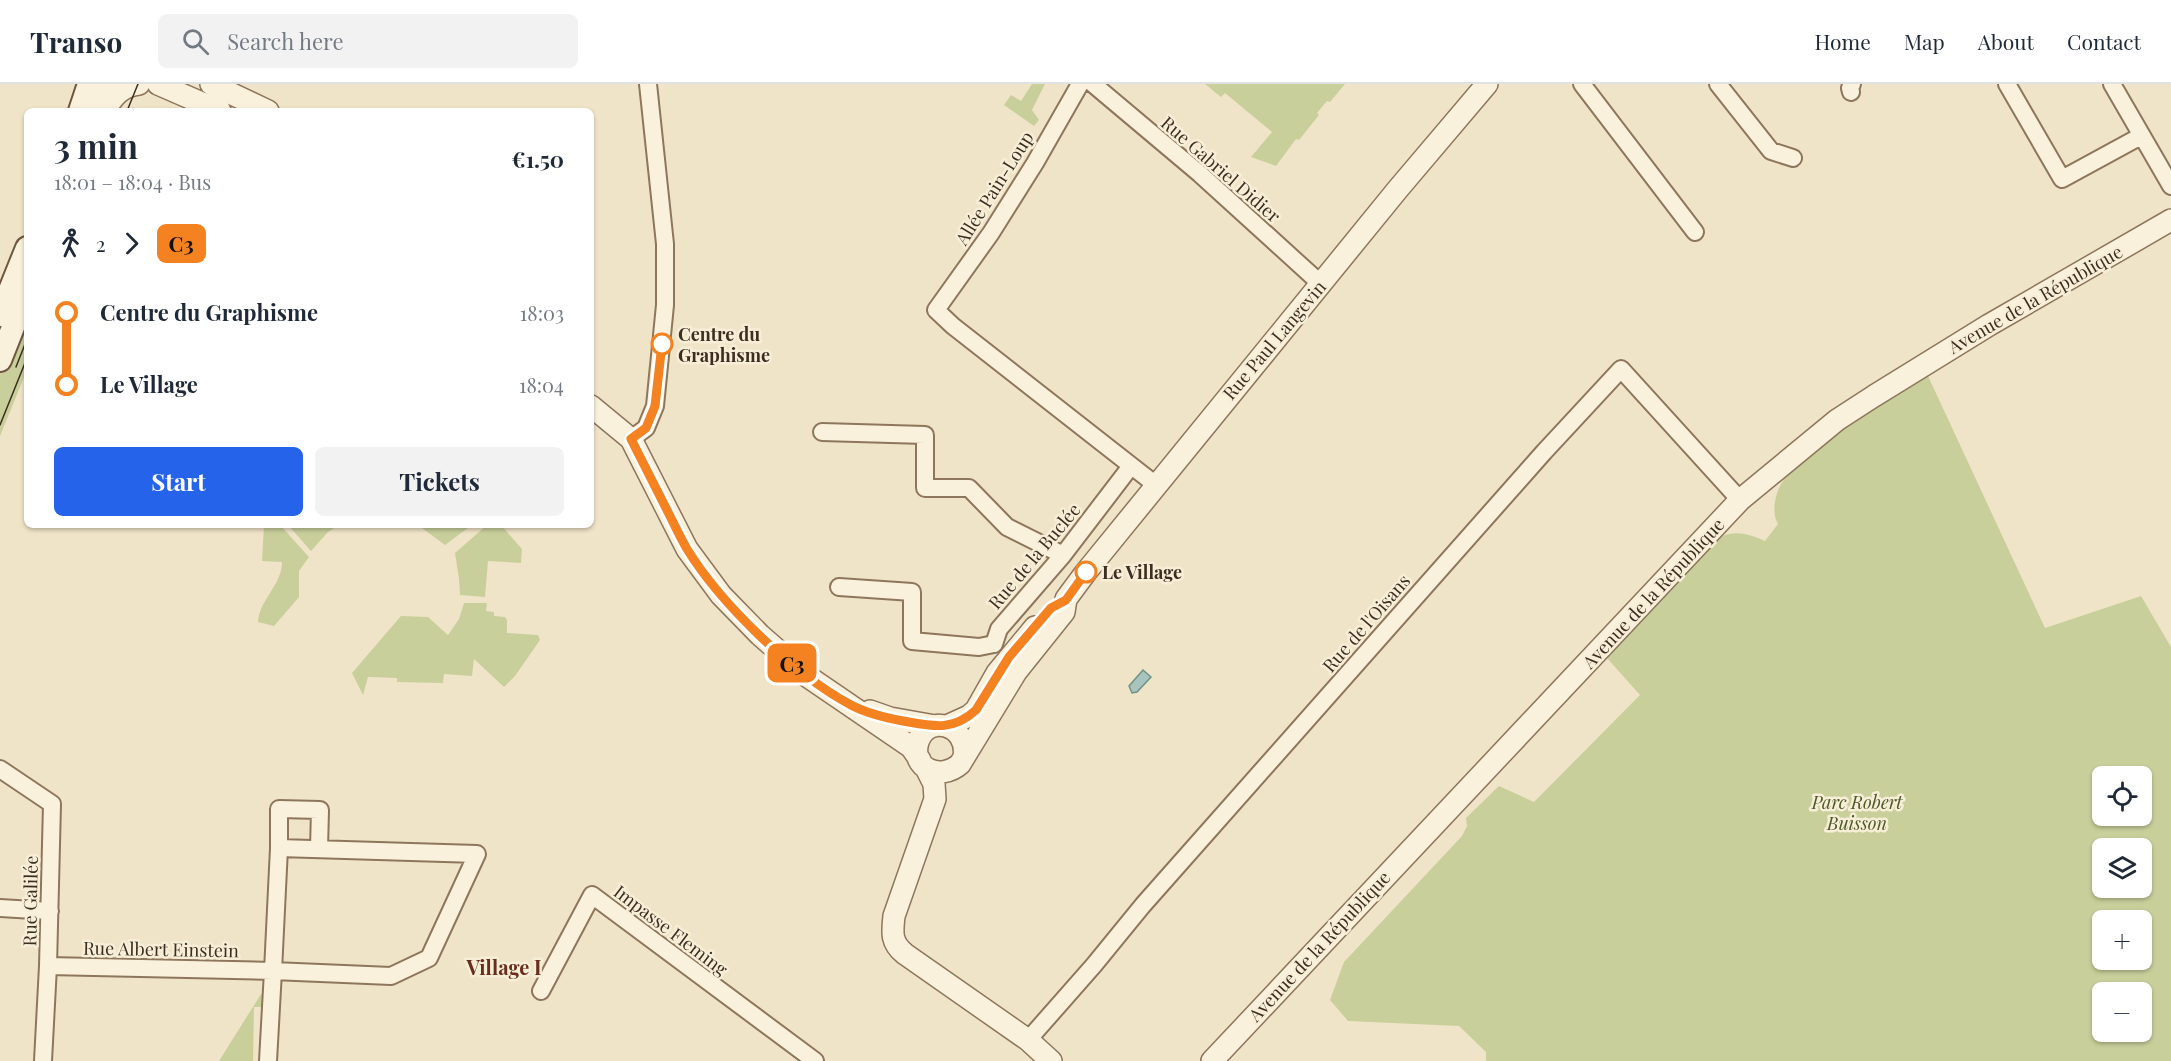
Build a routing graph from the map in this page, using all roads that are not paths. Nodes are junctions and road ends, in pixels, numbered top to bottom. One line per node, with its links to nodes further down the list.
1 (89, 84): 17 (main road)
2 (98, 84): 17 (street)
3 (109, 84): 17 (main road)
4 (139, 84): 18 (street)
5 (158, 84): 19 (street)
6 (175, 84): 16 (street)
7 (210, 84): 16 (street)
8 (648, 84): 33 (street)
9 (1080, 84): 34 (street, Allée Pain-Loup)
10 (1093, 84): 27 (street, Rue Gabriel Didier)
11 (1488, 84): 27 (street, Rue Paul Langevin)
12 (1582, 84): 25 (street)
13 (1719, 84): 22 (street)
14 (2007, 84): 21 (street)
15 (2112, 84): 21 (street)
16 (231, 93): 20 (street)
17 (86, 104)
18 (106, 108)
19 (213, 108)
20 (262, 108)
21 (2141, 136): 23 (street)
22 (1793, 158)
23 (2171, 186)
24 (2171, 220): 36 (street, Avenue de la République)
25 (1695, 232)
26 (24, 255): 29 (main road)
27 (1321, 284): 35 (street, Rue Paul Langevin)
28 (24, 300): 30 (main road)
29 (0, 315)
30 (0, 360)
31 (594, 408): 33 (street)
32 (822, 432): 37 (street)
33 (631, 439): 40 (street)
34 (1131, 466): 35 (street); 37 (street, Rue de la Buclée)
35 (1156, 485): 39 (street, Rue Paul Langevin)
36 (1740, 500): 53 (street, Rue de l'Oisans); 58 (street, Avenue de la République)
37 (1063, 555): 39 (street, Rue de la Buclée)
38 (839, 587): 39 (street)
39 (1006, 658): 41 (street, Rue Paul Langevin); 42 (street, Rue Paul Langevin)
40 (852, 705): 41 (street); 43 (street)
41 (941, 726): 42 (street); 43 (street)
42 (962, 760): 43 (street); 45 (street, Rue Paul Langevin)
43 (923, 764): 45 (street)
44 (0, 769): 49 (street, Rue Galilée)
45 (928, 821): 53 (street)
46 (279, 848): 47 (street, Rue Albert Einstein); 47 (street); 51 (street)
47 (319, 849): 51 (street, Rue Albert Einstein)
48 (0, 908): 49 (street)
49 (50, 910): 50 (street, Rue Galilée)
50 (48, 966): 51 (street, Rue Albert Einstein); 54 (street, Rue Galilée)
51 (273, 971): 55 (street)
52 (541, 991): 56 (street, Impasse Fleming)
53 (1028, 1040): 57 (street)
54 (44, 1061)
55 (268, 1061)
56 (815, 1061)
57 (1051, 1061)
58 (1212, 1061)

